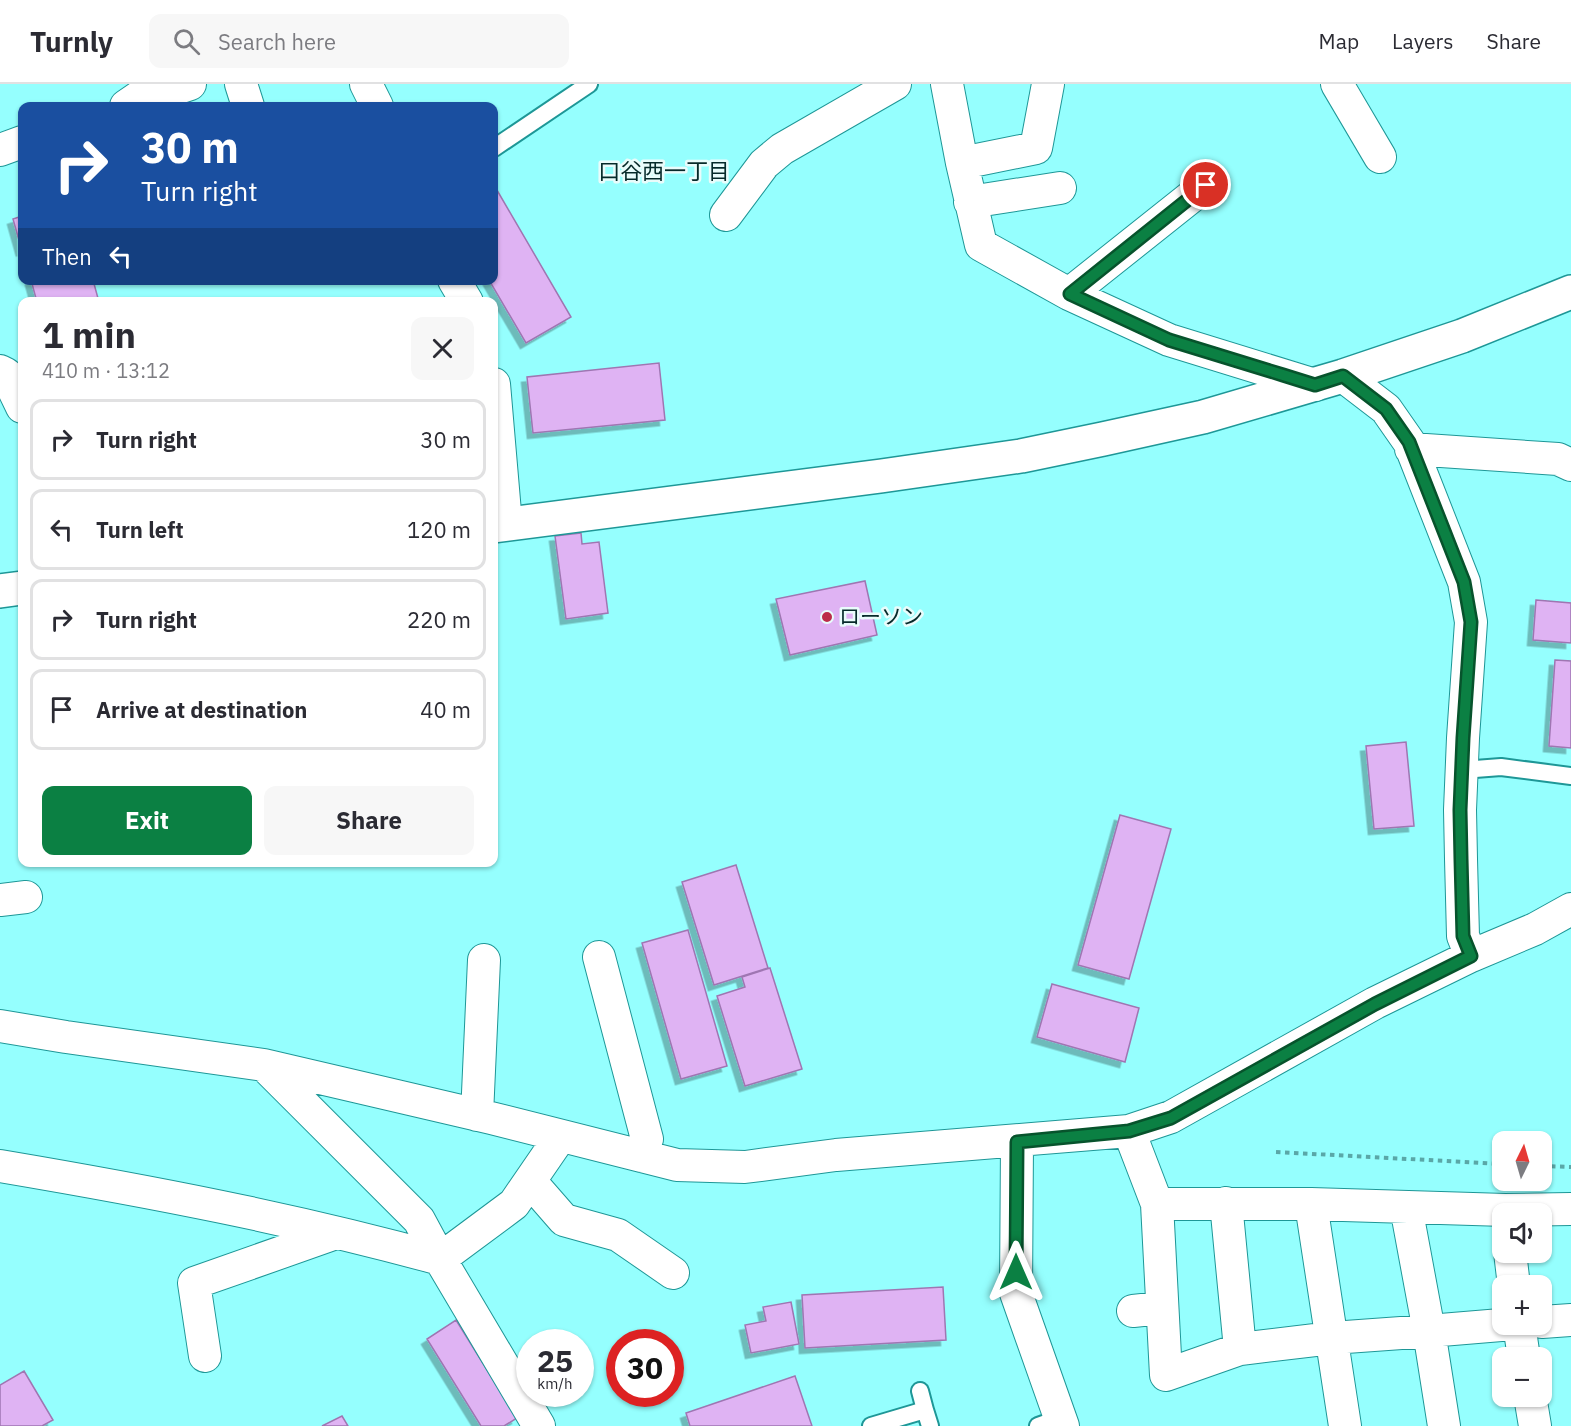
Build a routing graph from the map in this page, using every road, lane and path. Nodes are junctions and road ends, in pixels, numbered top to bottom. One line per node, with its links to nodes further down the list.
1 (190, 84): 9 (street)
2 (241, 84): 10 (street)
3 (366, 84): 11 (street)
4 (589, 84): 13 (lane)
5 (895, 84): 20 (street)
6 (947, 84): 16 (street)
7 (1048, 84): 16 (street)
8 (1350, 88): 15 (street)
9 (132, 102)
10 (247, 102)
11 (375, 102)
12 (18, 143): 14 (street)
13 (498, 145)
14 (0, 150)
15 (1380, 157)
16 (962, 163): 19 (street)
17 (1206, 185): 22 (street)
18 (1060, 188): 19 (street)
19 (970, 202): 22 (street)
20 (726, 215)
21 (1571, 292): 24 (street)
22 (1070, 294): 24 (street)
23 (0, 371): 25 (street)
24 (1329, 380): 26 (street); 29 (street)
25 (18, 399)
26 (1411, 449): 27 (street); 32 (street)
27 (1571, 465)
28 (498, 478): 29 (street)
29 (500, 525)
30 (18, 589): 31 (street)
31 (0, 591)
32 (1462, 770): 33 (lane); 35 (street)
33 (1571, 776)
34 (1571, 909): 35 (street)
35 (1471, 956): 41 (street)
36 (599, 957): 45 (street)
37 (484, 960): 40 (street)
38 (0, 1026): 39 (street)
39 (264, 1065): 40 (street); 59 (street)
40 (477, 1115): 42 (street)
41 (1129, 1131): 43 (street); 52 (street)
42 (560, 1137): 45 (street); 50 (street)
43 (1017, 1142): 45 (street); 71 (street)
44 (1276, 1152): 46 (path)
45 (641, 1156)
46 (1492, 1163)
47 (0, 1166): 58 (street)
48 (1552, 1166): 49 (path)
49 (1571, 1167)
50 (530, 1180): 59 (street); 60 (street)
51 (1226, 1203): 52 (street); 53 (street); 66 (street)
52 (1157, 1204): 66 (street)
53 (1311, 1204): 54 (street); 65 (street)
54 (1406, 1207): 57 (street); 64 (street)
55 (1571, 1209): 56 (street)
56 (1552, 1210)
57 (1492, 1211)
58 (337, 1232): 59 (street); 67 (street)
59 (440, 1259): 72 (street)
60 (674, 1273)
61 (1571, 1320): 62 (street)
62 (1552, 1321)
63 (1492, 1326): 64 (street)
64 (1429, 1331): 65 (street); 76 (street)
65 (1332, 1338): 66 (street); 75 (street)
66 (1240, 1349)
67 (205, 1356)
68 (920, 1391): 70 (lane)
69 (1532, 1407): 77 (street)
70 (925, 1410): 73 (lane); 74 (lane)
71 (1053, 1423)
72 (539, 1426)
73 (871, 1426)
74 (930, 1426)
75 (1345, 1426)
76 (1444, 1426)
77 (1535, 1426)

